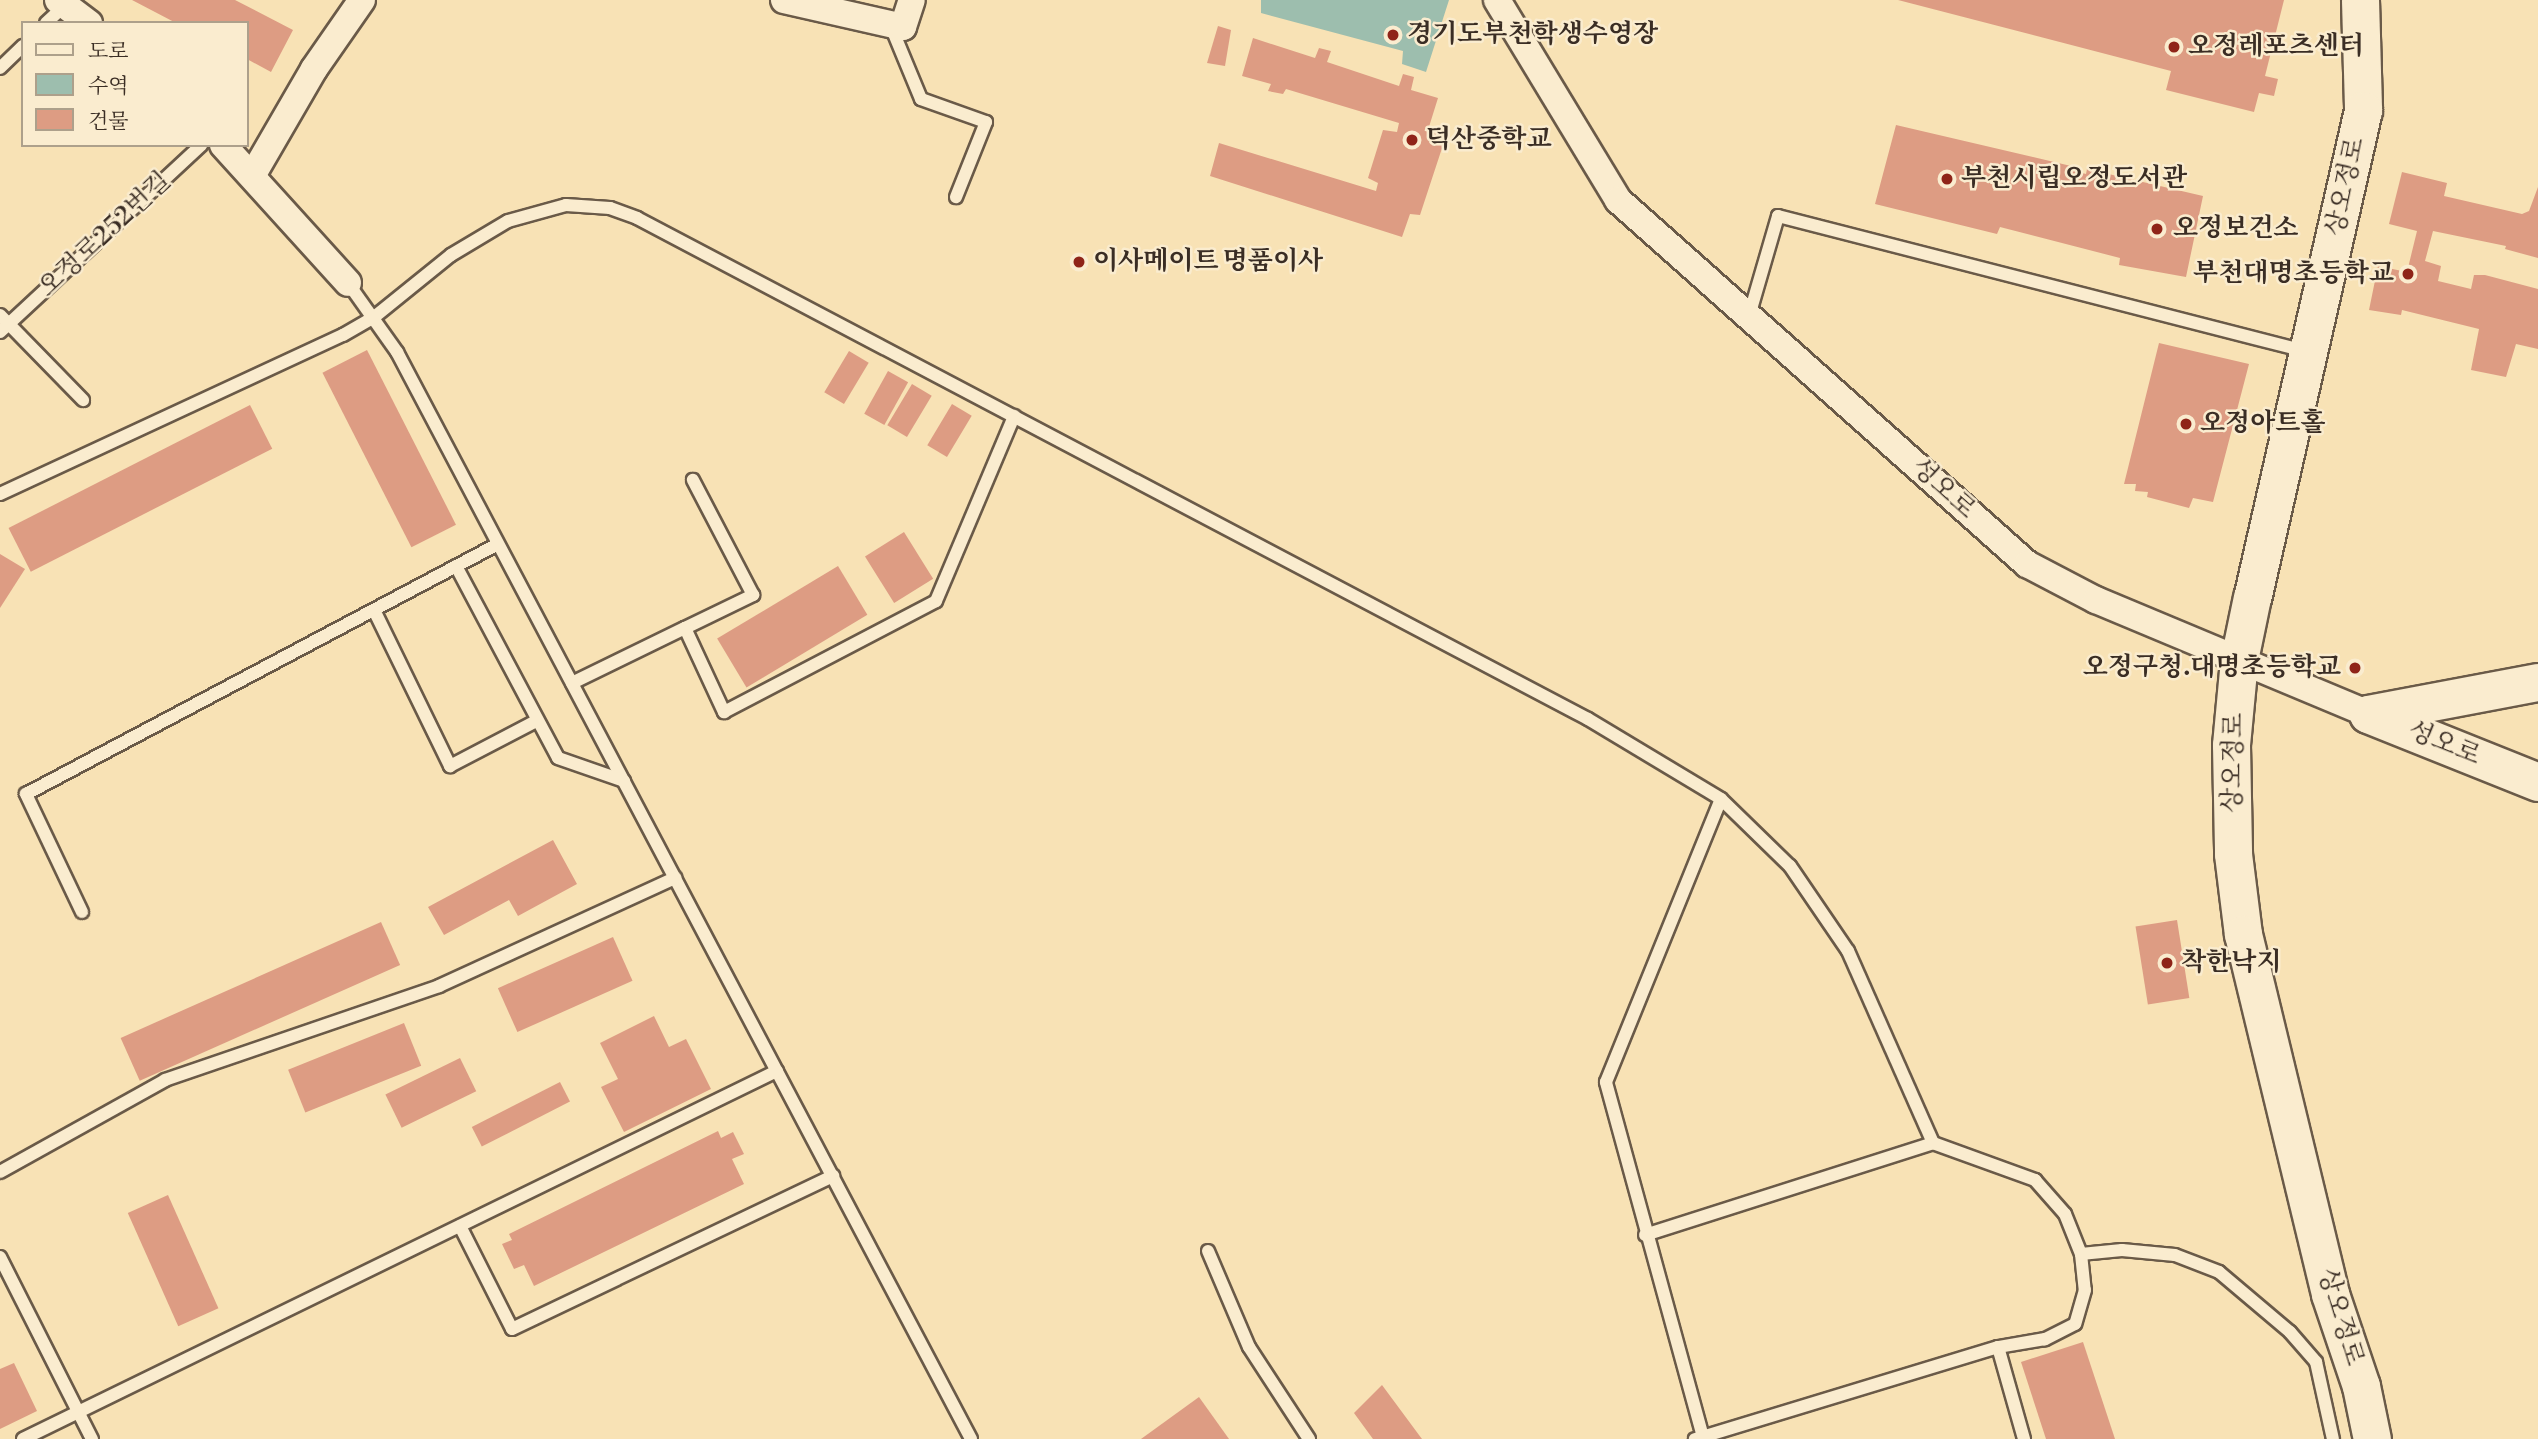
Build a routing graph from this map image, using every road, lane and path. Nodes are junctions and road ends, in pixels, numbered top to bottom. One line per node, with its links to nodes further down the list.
1 (362, 0): 13 (street)
2 (784, 0): 8 (street)
3 (912, 0): 8 (street)
4 (1497, 0): 16 (street, 성오로)
5 (2360, 0): 19 (street, 상오정로)
6 (57, 9): 7 (street)
7 (84, 21)
8 (890, 24): 14 (lane)
9 (21, 48): 10 (lane)
10 (0, 68)
11 (199, 147): 18 (lane, 오정로252번길)
12 (225, 147): 13 (street)
13 (252, 176): 15 (street)
14 (956, 197)
15 (348, 283): 17 (lane)
16 (1749, 316): 19 (lane); 28 (street, 성오로)
17 (373, 318): 21 (lane); 23 (lane); 24 (lane)
18 (3, 324): 20 (lane)
19 (2309, 352): 28 (street, 상오정로)
20 (83, 400)
21 (1014, 416): 27 (lane); 35 (lane)
22 (693, 480): 27 (lane)
23 (0, 494)
24 (498, 544): 25 (lane); 29 (lane)
25 (456, 566): 26 (lane); 32 (lane)
26 (374, 610): 32 (lane); 37 (lane)
27 (685, 628): 29 (lane)
28 (2239, 660): 31 (street, 성오로); 56 (street, 상오정로)
29 (572, 682): 33 (lane)
30 (2538, 682): 31 (street)
31 (2368, 714): 34 (street, 성오로)
32 (536, 721): 33 (lane)
33 (624, 781): 36 (lane)
34 (2538, 782)
35 (1721, 799): 39 (lane); 43 (lane)
36 (675, 878): 38 (lane); 40 (lane)
37 (82, 912)
38 (777, 1071): 41 (lane); 42 (lane)
39 (1933, 1143): 43 (lane); 45 (lane)
40 (0, 1172)
41 (833, 1177): 42 (lane); 52 (lane)
42 (460, 1226): 48 (lane)
43 (1646, 1236): 49 (lane)
44 (1208, 1251): 53 (lane)
45 (2081, 1254): 47 (lane); 55 (lane)
46 (0, 1257): 48 (lane)
47 (1998, 1347): 49 (lane); 54 (lane)
48 (79, 1412): 50 (lane); 51 (lane)
49 (1702, 1438)
50 (23, 1439)
51 (92, 1439)
52 (971, 1439)
53 (1309, 1439)
54 (2024, 1439)
55 (2333, 1439)
56 (2372, 1439)

